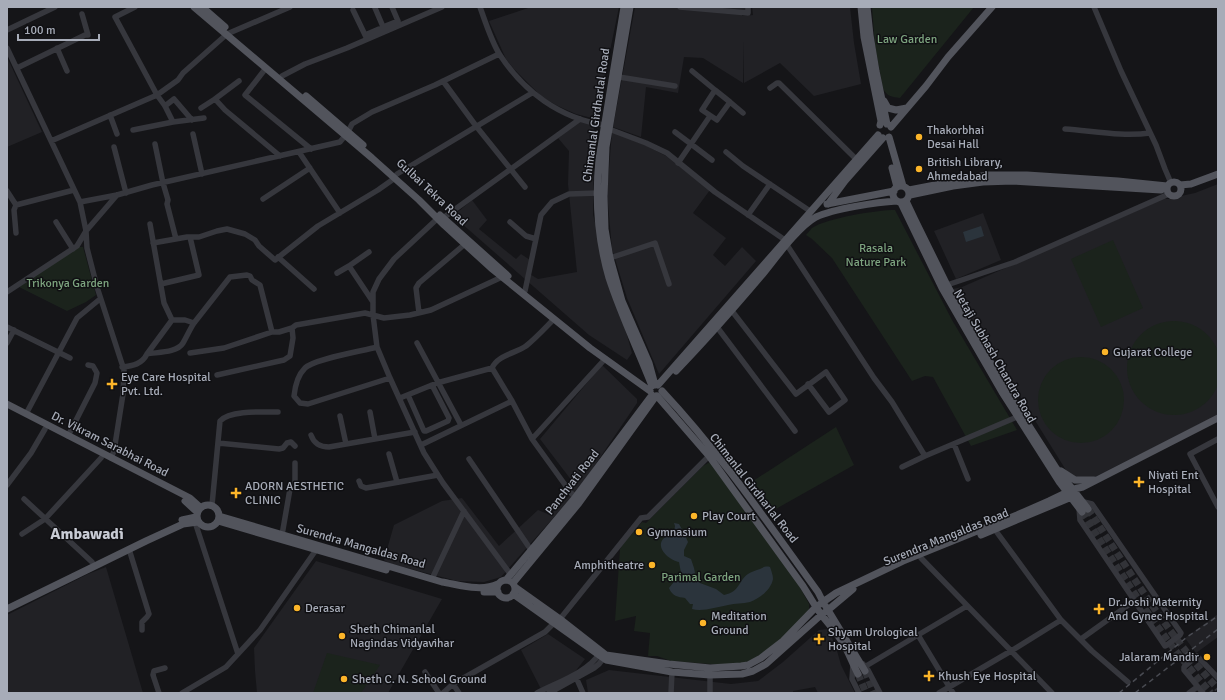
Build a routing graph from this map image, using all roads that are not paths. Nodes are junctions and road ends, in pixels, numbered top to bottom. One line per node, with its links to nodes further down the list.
1 (55, 7): 23 (street)
2 (135, 7): 42 (street)
3 (194, 7): 24 (main road, Gulbai Tekra Road)
4 (202, 7): 24 (main road, Gulbai Tekra Road)
5 (290, 7): 24 (street)
6 (392, 7): 21 (street)
7 (442, 7): 21 (street)
8 (480, 7): 28 (street)
9 (624, 7): 57 (main road, Chimanlal Girdharlal Road)
10 (630, 7): 34 (main road, Chimanlal Girdharlal Road)
11 (680, 7): 12 (street)
12 (688, 7): 13 (street)
13 (748, 7)
14 (861, 7): 55 (main road)
15 (867, 7): 41 (main road)
16 (992, 7): 47 (main road)
17 (1094, 7): 61 (street)
18 (375, 8): 22 (street)
19 (354, 10): 25 (street)
20 (82, 14): 27 (street)
21 (399, 23): 22 (street)
22 (383, 29): 25 (street)
23 (7, 30)
24 (229, 33): 30 (main road, Gulbai Tekra Road); 33 (main road, Gulbai Tekra Road); 42 (street)
25 (366, 37): 33 (street)
26 (7, 48): 29 (street)
27 (57, 48): 29 (street); 31 (street)
28 (499, 54): 36 (street); 40 (street)
29 (17, 68): 66 (street)
30 (266, 68): 64 (main road, Gulbai Tekra Road); 70 (street)
31 (67, 71)
32 (692, 71): 39 (street)
33 (282, 76): 64 (main road, Gulbai Tekra Road)
34 (619, 77): 37 (street); 57 (main road, Chimanlal Girdharlal Road)
35 (239, 81): 43 (street)
36 (443, 81): 56 (street); 64 (street)
37 (675, 86)
38 (770, 88): 74 (street)
39 (715, 90): 44 (street); 50 (street)
40 (532, 93): 52 (street); 56 (street)
41 (880, 94): 47 (main road); 55 (main road)
42 (157, 95): 45 (street); 49 (street)
43 (215, 98): 46 (street); 73 (street)
44 (730, 102): 48 (street); 50 (street)
45 (165, 106): 53 (street); 54 (street)
46 (201, 108)
47 (907, 108): 55 (main road)
48 (743, 113)
49 (110, 115): 62 (street); 66 (street)
50 (710, 116): 68 (street)
51 (204, 118): 53 (street)
52 (580, 119): 57 (street); 78 (street)
53 (192, 120): 54 (street)
54 (173, 122): 59 (street)
55 (886, 125): 65 (main road); 65 (main road)
56 (476, 126): 78 (street); 81 (street)
57 (606, 127): 76 (street); 91 (main road, Chimanlal Girdharlal Road); 117 (main road, Chimanlal Girdharlal Road)
58 (1065, 129): 61 (street)
59 (133, 130)
60 (675, 132): 68 (street)
61 (1150, 133): 87 (street)
62 (117, 134)
63 (193, 134): 79 (street)
64 (347, 134): 70 (street); 81 (main road, Gulbai Tekra Road)
65 (884, 137): 74 (main road); 92 (main road, Netaji Subhash Chandra Road); 96 (main road)
66 (51, 141): 88 (street)
67 (155, 144): 83 (street)
68 (691, 144): 75 (street); 76 (street)
69 (114, 147): 90 (street)
70 (312, 149): 71 (street)
71 (299, 152): 73 (street); 77 (street)
72 (726, 152): 84 (street)
73 (280, 156): 79 (street)
74 (856, 159): 98 (main road)
75 (712, 160)
76 (678, 163): 101 (street)
77 (310, 168): 94 (street); 100 (street)
78 (511, 169): 85 (street); 102 (street)
79 (202, 174): 83 (street)
80 (1218, 174): 86 (main road)
81 (396, 176): 100 (street); 102 (main road, Gulbai Tekra Road)
82 (1218, 178): 86 (main road)
83 (163, 182): 90 (street); 109 (street)
84 (770, 184): 99 (street); 101 (street)
85 (524, 187)
86 (1180, 187): 87 (main road); 87 (main road)
87 (1169, 188): 92 (main road); 123 (street)
88 (74, 190): 95 (street); 97 (street)
89 (7, 191): 97 (street)
90 (126, 193): 93 (street)
91 (598, 193): 110 (street); 155 (main road, Chimanlal Girdharlal Road)
92 (902, 194): 96 (main road); 111 (main road); 123 (main road, Netaji Subhash Chandra Road); 165 (main road, Netaji Subhash Chandra Road)
93 (117, 195): 95 (street); 106 (street)
94 (263, 199)
95 (80, 202): 106 (street)
96 (828, 204): 98 (main road)
97 (16, 206): 107 (street)
98 (816, 206): 99 (main road)
99 (810, 211): 111 (main road)
100 (340, 212): 116 (street)
101 (748, 215): 111 (street)
102 (440, 218): 113 (main road, Gulbai Tekra Road); 125 (main road, Gulbai Tekra Road); 128 (street)
103 (56, 222): 114 (street)
104 (510, 222): 110 (street)
105 (150, 224): 112 (street)
106 (86, 231): 114 (street); 127 (street)
107 (16, 233)
108 (190, 237): 109 (street); 116 (street); 121 (street)
109 (176, 239): 112 (street)
110 (536, 239): 125 (street)
111 (786, 242): 129 (main road); 155 (main road); 183 (street)
112 (153, 244): 121 (street)
113 (465, 244): 120 (main road, Gulbai Tekra Road); 130 (street)
114 (73, 249): 126 (street)
115 (369, 252): 118 (street)
116 (278, 257): 124 (street)
117 (610, 258): 122 (street); 155 (main road, Chimanlal Girdharlal Road)
118 (349, 266): 119 (street); 128 (street)
119 (337, 273)
120 (502, 277): 130 (street); 132 (main road, Gulbai Tekra Road)
121 (161, 284): 133 (street)
122 (669, 284)
123 (947, 285): 189 (main road, Netaji Subhash Chandra Road)
124 (314, 289)
125 (525, 291): 155 (main road, Gulbai Tekra Road)
126 (7, 292)
127 (100, 299): 143 (street); 149 (street)
128 (373, 302): 131 (street)
129 (732, 311): 136 (main road); 154 (street)
130 (419, 313): 131 (street)
131 (373, 315): 137 (street); 142 (street)
132 (554, 319): 147 (main road, Gulbai Tekra Road); 150 (street)
133 (172, 320): 134 (street); 145 (street)
134 (194, 323): 139 (street); 145 (street)
135 (7, 326): 138 (street)
136 (717, 327): 155 (main road); 169 (street)
137 (292, 328): 139 (street); 151 (street)
138 (14, 330): 140 (street); 143 (street)
139 (272, 332): 144 (street)
140 (7, 343)
141 (417, 343): 153 (street)
142 (377, 348): 152 (street); 152 (street)
143 (58, 353): 146 (street); 163 (street)
144 (190, 353)
145 (147, 354): 149 (street)
146 (70, 358)
147 (605, 359): 155 (main road, Gulbai Tekra Road); 173 (street)
148 (88, 365): 172 (street)
149 (122, 367): 185 (street)
150 (492, 368): 153 (street); 158 (street)
151 (217, 375)
152 (390, 378): 157 (street)
153 (435, 384): 156 (street); 156 (street); 167 (street)
154 (808, 384): 154 (street)
155 (656, 390): 182 (main road, Chimanlal Girdharlal Road); 197 (main road, Panchvati Road); 215 (main road, Panchvati Road); 218 (main road, Chimanlal Girdharlal Road)
156 (408, 395): 157 (street)
157 (400, 398): 170 (street)
158 (512, 401): 167 (street); 173 (street)
159 (7, 404): 163 (main road, Dr. Vikram Sarabhai Road)
160 (7, 409): 168 (main road, Dr. Vikram Sarabhai Road)
161 (278, 412): 176 (street)
162 (370, 412): 174 (street)
163 (26, 414): 172 (main road, Dr. Vikram Sarabhai Road)
164 (340, 416): 177 (street)
165 (1017, 417): 178 (street); 196 (main road, Netaji Subhash Chandra Road)
166 (1218, 418): 192 (main road)
167 (461, 425): 179 (street)
168 (45, 429): 184 (main road, Dr. Vikram Sarabhai Road); 195 (street)
169 (795, 431)
170 (415, 432): 174 (street); 179 (street)
171 (311, 434): 177 (street)
172 (68, 436): 185 (main road, Dr. Vikram Sarabhai Road)
173 (532, 438): 197 (street)
174 (376, 439): 177 (street)
175 (1218, 439): 200 (street)
176 (218, 443): 180 (street); 199 (street)
177 (346, 444)
178 (954, 444): 183 (street); 191 (street)
179 (421, 445): 190 (street)
180 (295, 446)
181 (389, 454): 194 (street)
182 (709, 456): 221 (main road, Chimanlal Girdharlal Road); 226 (street)
183 (926, 456): 188 (street)
184 (101, 458): 203 (main road, Dr. Vikram Sarabhai Road); 205 (street)
185 (111, 458): 203 (main road, Dr. Vikram Sarabhai Road)
186 (469, 459): 211 (street)
187 (295, 463): 208 (street)
188 (902, 467)
189 (1056, 468): 192 (main road); 196 (main road, Netaji Subhash Chandra Road)
190 (438, 475): 194 (street); 202 (street)
191 (968, 479)
192 (1099, 479): 196 (main road, Surendra Mangaldas Road)
193 (359, 482): 194 (street)
194 (397, 482)
195 (7, 485)
196 (1072, 493): 201 (main road, Netaji Subhash Chandra Road); 206 (main road, Surendra Mangaldas Road)
197 (576, 497): 211 (main road, Panchvati Road)
198 (24, 500): 205 (street)
199 (212, 505): 203 (main road); 204 (main road)
200 (1218, 507)
201 (1083, 508): 217 (street); 217 (street)
202 (464, 511): 214 (street); 215 (street)
203 (197, 516): 204 (main road); 209 (main road); 213 (main road); 231 (street)
204 (218, 518): 208 (main road, Surendra Mangaldas Road); 210 (main road, Surendra Mangaldas Road)
205 (45, 519): 207 (street); 213 (street)
206 (993, 528): 212 (main road, Surendra Mangaldas Road); 218 (main road, Surendra Mangaldas Road); 225 (street)
207 (22, 534)
208 (282, 535): 214 (main road, Surendra Mangaldas Road)
209 (129, 549): 222 (main road); 227 (street)
210 (316, 550): 216 (main road, Surendra Mangaldas Road); 231 (street)
211 (531, 550): 215 (main road, Panchvati Road)
212 (920, 558): 220 (street); 223 (main road, Surendra Mangaldas Road)
213 (92, 562): 219 (main road)
214 (432, 579): 216 (main road, Surendra Mangaldas Road)
215 (511, 584): 216 (main road); 216 (main road); 226 (main road)
216 (498, 588)
217 (1134, 601): 229 (street)
218 (823, 602): 221 (main road, Surendra Mangaldas Road); 223 (main road, Chimanlal Girdharlal Road)
219 (7, 604)
220 (967, 606): 228 (street); 230 (street)
221 (816, 607): 224 (main road, Chimanlal Girdharlal Road); 232 (main road)
222 (7, 609)
223 (828, 610): 224 (main road, Surendra Mangaldas Road); 233 (main road)
224 (821, 615): 233 (main road); 238 (main road)
225 (1061, 620): 229 (street); 230 (street)
226 (557, 621): 232 (main road); 242 (street)
227 (142, 630)
228 (918, 635): 235 (street); 243 (street)
229 (1081, 639): 241 (street)
230 (1011, 651): 243 (street); 259 (street)
231 (238, 654): 246 (street)
232 (602, 655): 237 (main road); 239 (street)
233 (856, 662): 235 (main road); 235 (street); 255 (street)
234 (165, 668): 245 (street)
235 (863, 671): 256 (street)
236 (425, 672): 247 (street)
237 (672, 672): 238 (main road); 253 (street)
238 (710, 675): 254 (street)
239 (576, 676): 250 (street); 251 (street); 252 (street)
240 (1218, 678): 244 (street)
241 (1128, 682)
242 (453, 684): 248 (street); 249 (street)
243 (949, 687): 257 (street); 258 (street)
244 (1197, 687): 260 (street); 261 (street)
245 (159, 693)
246 (182, 693)
247 (439, 693)
248 (442, 693)
249 (459, 693)
250 (537, 693)
251 (548, 693)
252 (583, 693)
253 (671, 693)
254 (710, 693)
255 (859, 693)
256 (880, 693)
257 (939, 693)
258 (953, 693)
259 (1052, 693)
260 (1189, 693)
261 (1203, 693)

